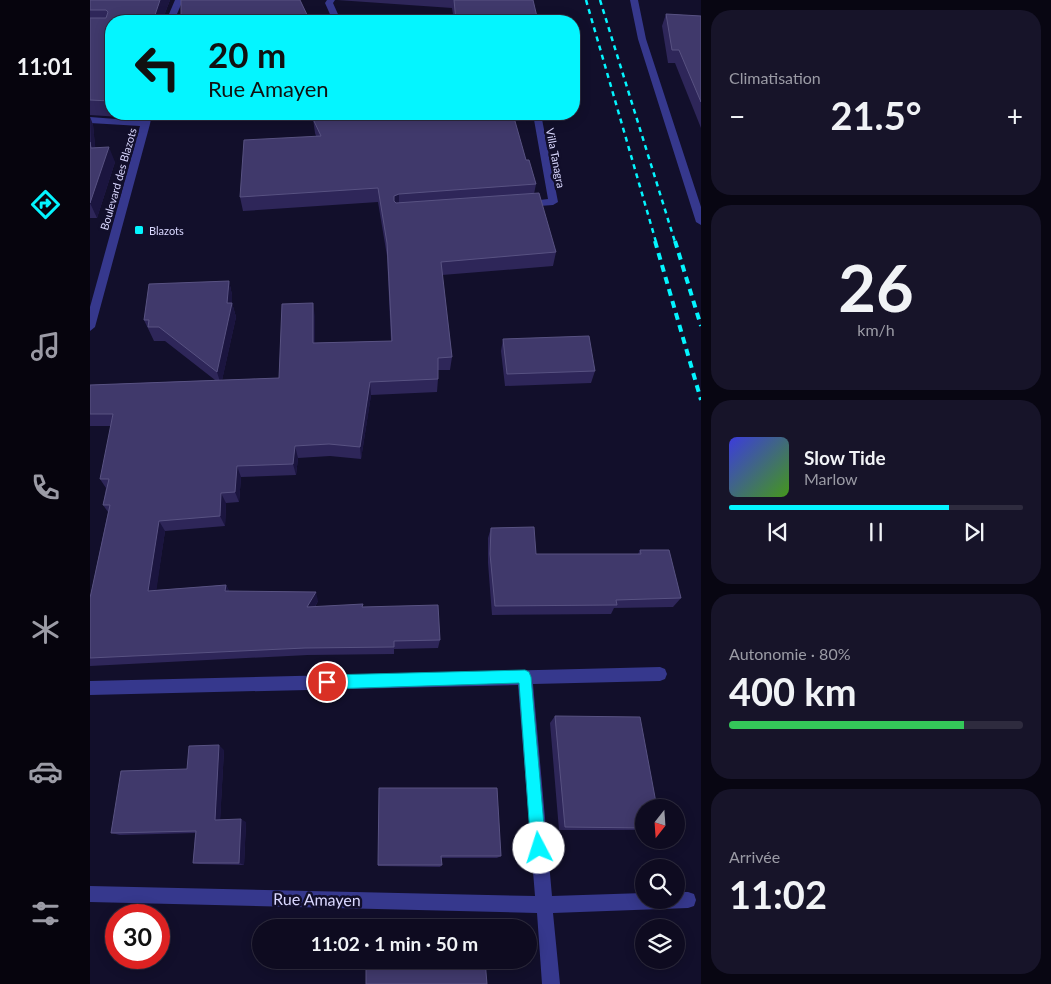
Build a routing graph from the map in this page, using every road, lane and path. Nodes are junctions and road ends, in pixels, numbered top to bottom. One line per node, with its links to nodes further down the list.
1 (179, 0): 4 (street)
2 (331, 0): 5 (street)
3 (634, 0): 11 (street)
4 (173, 15)
5 (334, 15)
6 (90, 120): 7 (street)
7 (105, 120)
8 (147, 120): 12 (street, Boulevard des Blazots)
9 (538, 120): 10 (street, Villa Tanagra)
10 (515, 204)
11 (701, 222)
12 (90, 327)
13 (660, 674): 14 (street)
14 (525, 677): 15 (street); 18 (street)
15 (90, 688)
16 (90, 894): 18 (street, Rue Amayen)
17 (688, 900): 18 (street, Rue Amayen)
18 (543, 905): 19 (street)
19 (551, 984)

